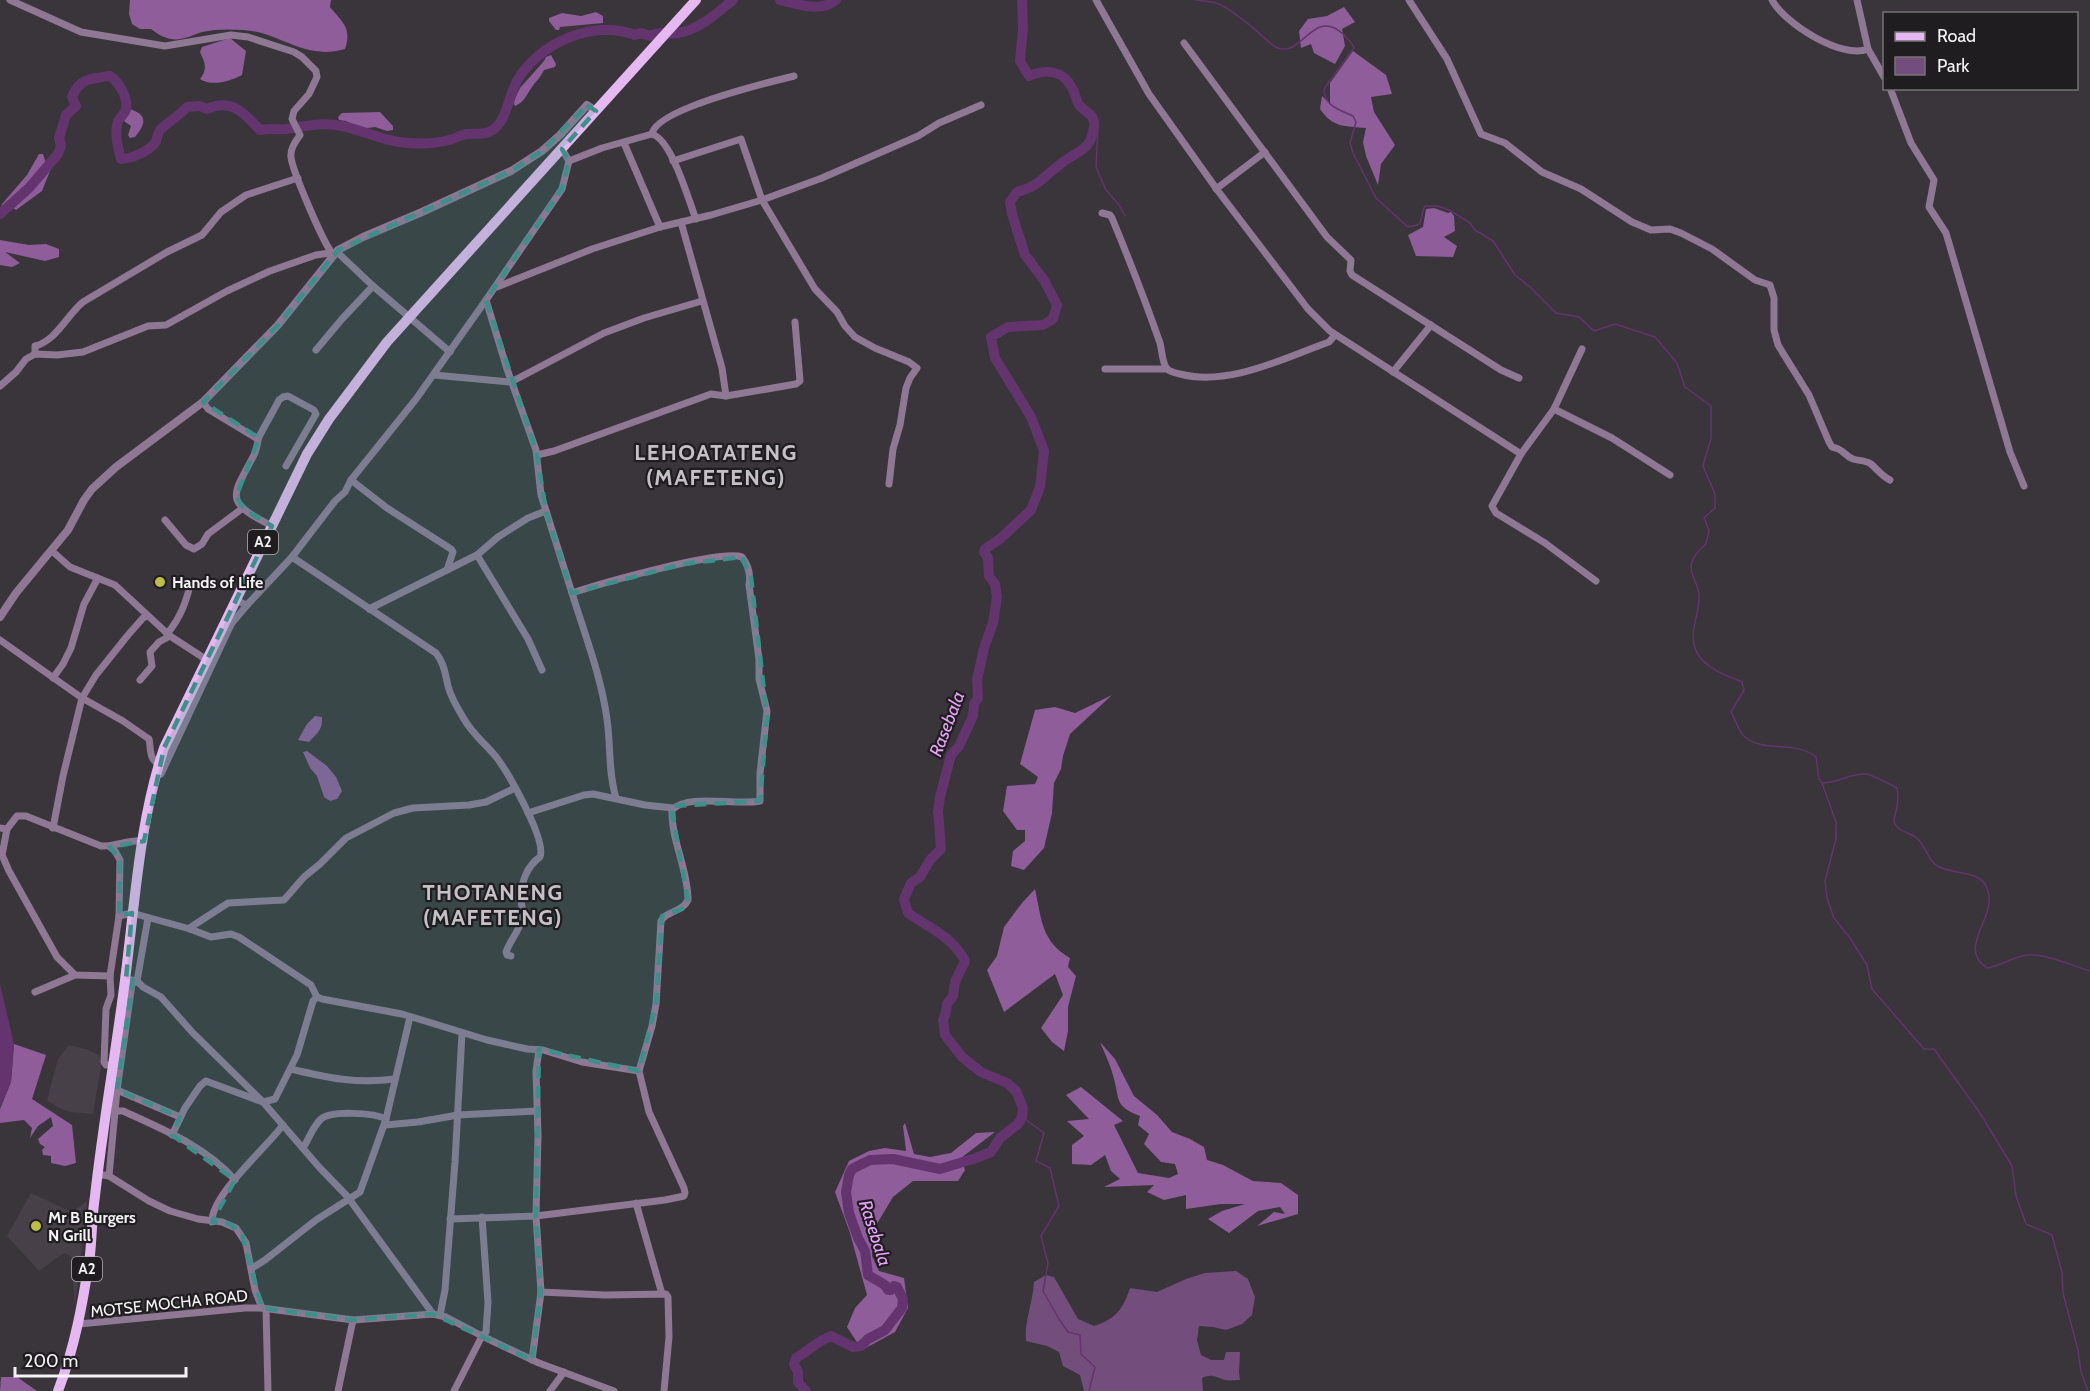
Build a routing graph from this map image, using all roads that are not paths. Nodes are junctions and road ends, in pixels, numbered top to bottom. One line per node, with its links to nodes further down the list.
1 (10, 0): 20 (street)
2 (696, 0): 13 (main road, A2)
3 (1096, 0): 21 (street)
4 (1409, 0): 56 (street)
5 (1772, 0): 8 (street)
6 (1857, 0): 8 (street)
7 (1184, 43): 17 (street)
8 (1868, 49): 9 (street)
9 (1883, 75)
10 (794, 76): 14 (street)
11 (1891, 90): 58 (street)
12 (981, 105): 22 (street)
13 (596, 111): 16 (main road, A2); 27 (street)
14 (652, 134): 15 (street); 19 (street)
15 (624, 143): 18 (street); 26 (street)
16 (562, 149): 18 (street); 32 (main road, A2)
17 (1265, 152): 21 (street); 34 (street)
18 (569, 161): 29 (street)
19 (673, 161): 22 (street); 24 (street)
20 (298, 178): 27 (street); 39 (street)
21 (1216, 189): 35 (street)
22 (762, 200): 24 (street); 57 (street)
23 (1102, 213): 41 (street)
24 (696, 219): 25 (street)
25 (681, 222): 26 (street); 31 (street)
26 (660, 227): 29 (street)
27 (335, 252): 28 (street); 39 (street); 48 (street)
28 (373, 286): 32 (street); 37 (street)
29 (497, 287): 30 (street)
30 (486, 300): 38 (street); 45 (street)
31 (702, 301): 45 (street); 47 (street)
32 (410, 317): 38 (street); 62 (main road, A2)
33 (795, 322): 47 (street)
34 (1431, 325): 42 (street); 44 (street)
35 (1335, 334): 41 (street); 42 (street)
36 (1582, 349): 49 (street)
37 (316, 350)
38 (450, 352): 43 (street)
39 (35, 354): 46 (street)
40 (1105, 369): 41 (street)
41 (1167, 369)
42 (1393, 372): 51 (street)
43 (434, 375): 45 (street); 55 (street)
44 (1519, 378)
45 (512, 382): 52 (street)
46 (0, 386)
47 (726, 396): 52 (street)
48 (203, 402): 50 (street); 63 (street)
49 (1554, 409): 51 (street); 54 (street)
50 (258, 439): 53 (street); 59 (street)
51 (1521, 454): 68 (street)
52 (537, 455): 60 (street)
53 (286, 466)
54 (1670, 476)
55 (351, 480): 65 (street); 66 (street)
56 (1890, 480)
57 (889, 484)
58 (2024, 486)
59 (243, 508): 61 (street); 62 (street)
60 (546, 511): 64 (street); 70 (street)
61 (165, 520)
62 (272, 526): 71 (main road, A2)
63 (52, 551): 67 (street); 75 (street)
64 (477, 555): 66 (street); 79 (street)
65 (292, 557): 72 (street); 73 (street)
66 (447, 570): 73 (street)
67 (98, 578): 74 (street); 80 (street)
68 (1596, 581)
69 (191, 582): 76 (street)
70 (573, 593): 86 (street); 87 (street)
71 (235, 600): 72 (street); 78 (main road, A2)
72 (247, 605): 84 (street)
73 (369, 609): 85 (street)
74 (147, 616): 76 (street); 82 (street)
75 (0, 617)
76 (169, 635): 78 (street); 81 (street)
77 (0, 640): 80 (street)
78 (207, 660): 83 (main road, A2)
79 (542, 670)
80 (52, 678): 82 (street)
81 (140, 680)
82 (82, 698): 83 (street); 89 (street)
83 (159, 764): 84 (main road, A2)
84 (155, 779): 91 (main road, A2)
85 (515, 788): 88 (street); 96 (street)
86 (616, 798): 87 (street); 88 (street)
87 (674, 808): 108 (street)
88 (528, 813): 97 (street)
89 (53, 828): 90 (street); 92 (street)
90 (3, 829): 98 (street)
91 (144, 841): 92 (street); 93 (main road, A2)
92 (110, 847): 94 (street)
93 (132, 913): 94 (street); 95 (street); 100 (main road, A2)
94 (119, 916): 99 (street)
95 (148, 918): 96 (street); 100 (street)
96 (190, 929): 102 (street)
97 (511, 956)
98 (75, 975): 99 (street); 101 (street)
99 (110, 976): 106 (street)
100 (131, 980): 106 (main road, A2); 110 (street); 111 (street)
101 (35, 992)
102 (317, 997): 103 (street); 107 (street)
103 (410, 1017): 104 (street); 109 (street)
104 (462, 1033): 105 (street); 114 (street)
105 (539, 1050): 108 (street); 113 (street)
106 (113, 1065): 120 (main road, A2)
107 (291, 1068): 109 (street); 111 (street)
108 (639, 1071): 124 (street)
109 (395, 1079): 116 (street)
110 (117, 1090): 112 (street); 115 (street)
111 (263, 1102): 115 (street); 117 (street)
112 (115, 1111): 118 (street); 121 (street)
113 (537, 1111): 114 (street); 125 (street)
114 (458, 1115): 116 (street); 127 (street)
115 (180, 1117): 118 (street)
116 (386, 1122): 119 (street); 123 (street)
117 (283, 1125): 119 (street); 122 (street)
118 (172, 1135): 122 (street)
119 (303, 1148): 123 (street)
120 (98, 1174): 121 (street, MOTSE MOCHA ROAD); 135 (main road, A2)
121 (110, 1176): 128 (street, MOTSE MOCHA ROAD)
122 (235, 1180): 128 (street)
123 (348, 1200): 129 (street); 133 (street)
124 (636, 1203): 125 (street); 131 (street)
125 (536, 1216): 126 (street); 130 (street)
126 (482, 1218): 127 (street); 136 (street)
127 (450, 1219): 133 (street)
128 (212, 1222): 129 (street, MOTSE MOCHA ROAD)
129 (252, 1268): 132 (street, MOTSE MOCHA ROAD)
130 (541, 1292): 131 (street); 137 (street)
131 (662, 1294): 145 (street)
132 (264, 1308): 134 (street, MOTSE MOCHA ROAD); 135 (street, MOTSE MOCHA ROAD); 140 (street)
133 (437, 1314): 134 (street, MOTSE MOCHA ROAD); 136 (street)
134 (353, 1320): 141 (street)
135 (79, 1324): 139 (main road, A2)
136 (482, 1336): 137 (street); 142 (street)
137 (532, 1360): 138 (street)
138 (564, 1372): 143 (street); 144 (street)
139 (58, 1391)
140 (268, 1391)
141 (338, 1391)
142 (454, 1391)
143 (550, 1391)
144 (614, 1391)
145 (664, 1391)

